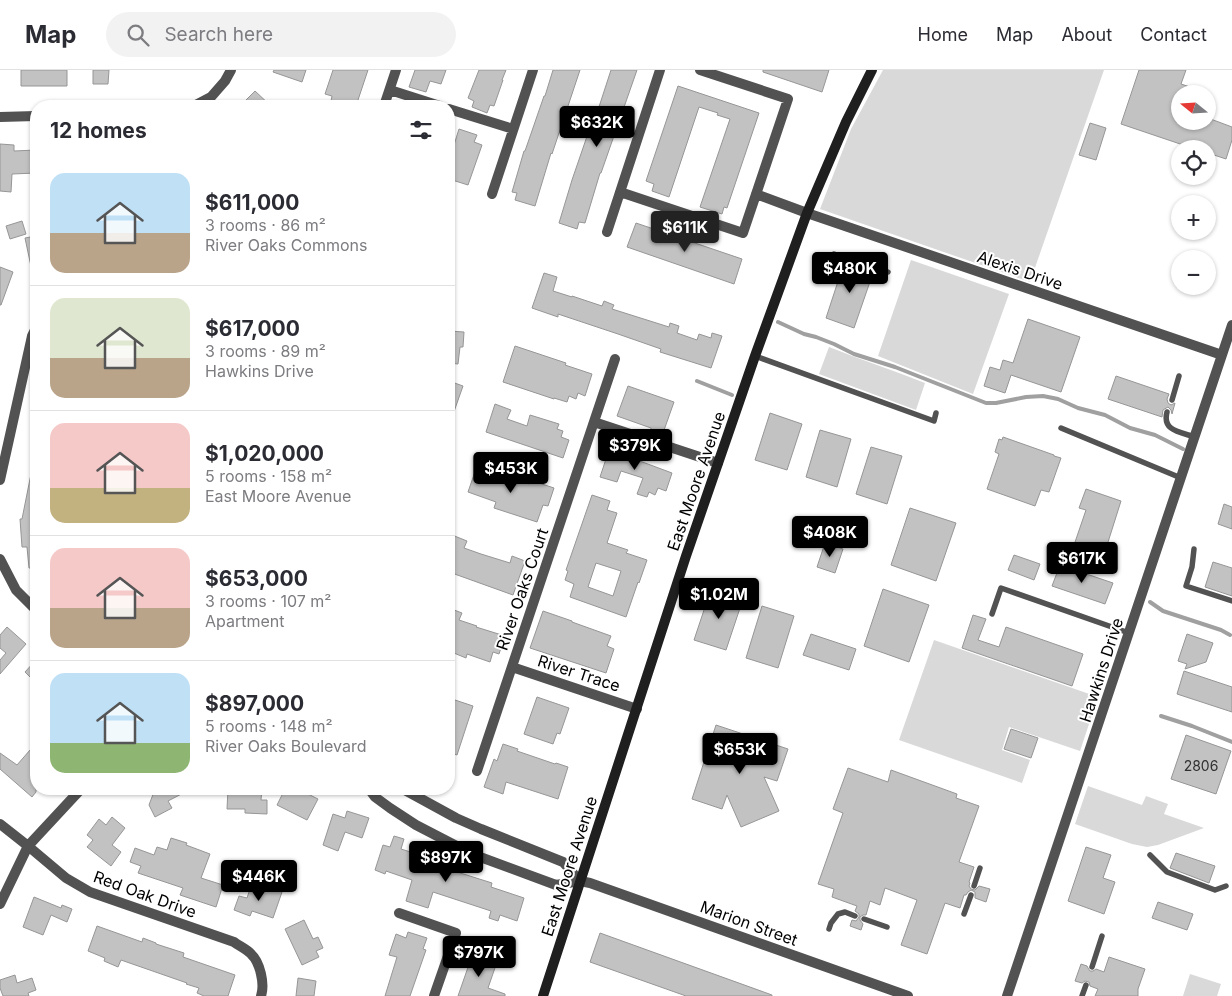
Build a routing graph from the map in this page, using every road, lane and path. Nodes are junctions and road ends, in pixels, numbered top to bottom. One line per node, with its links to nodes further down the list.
1 (231, 70): 8 (street)
2 (396, 70): 7 (street)
3 (533, 70): 14 (street)
4 (660, 70): 15 (street)
5 (700, 70): 17 (street)
6 (872, 70): 18 (street, East Moore Avenue)
7 (390, 90): 9 (street); 10 (street)
8 (207, 100)
9 (386, 100)
10 (421, 100)
11 (455, 111): 14 (street)
12 (30, 116): 13 (street)
13 (0, 117)
14 (514, 129): 16 (street)
15 (620, 192): 17 (street); 19 (street)
16 (492, 194)
17 (756, 194): 18 (street, Alexis Drive)
18 (807, 213): 26 (street, Alexis Drive); 27 (street, East Moore Avenue)
19 (607, 232)
20 (834, 254): 21 (lane)
21 (854, 261)
22 (864, 264): 23 (lane)
23 (888, 272)
24 (1232, 325): 26 (street, Hawkins Drive)
25 (30, 345): 38 (street)
26 (1222, 354): 35 (street, Hawkins Drive)
27 (754, 356): 32 (lane); 36 (street, East Moore Avenue)
28 (615, 359): 33 (street, River Oaks Court)
29 (1179, 376): 30 (lane)
30 (1172, 400)
31 (1167, 412): 35 (lane)
32 (936, 414)
33 (594, 422): 36 (street); 45 (street, River Oaks Court)
34 (1062, 428): 37 (lane)
35 (1195, 437): 37 (street, Hawkins Drive)
36 (718, 463): 46 (street, East Moore Avenue)
37 (1181, 478): 44 (street, Hawkins Drive)
38 (0, 480)
39 (1194, 549): 41 (lane)
40 (0, 559): 42 (street)
41 (1232, 601)
42 (30, 604)
43 (992, 614): 44 (lane)
44 (1129, 633): 73 (street, Hawkins Drive)
45 (512, 667): 46 (street, River Trace); 47 (street, River Oaks Court)
46 (637, 709): 55 (street, East Moore Avenue)
47 (477, 771)
48 (75, 795): 52 (street)
49 (374, 795): 55 (street)
50 (414, 795): 55 (street)
51 (0, 824): 52 (street, Red Oak Drive)
52 (28, 846): 59 (street); 69 (street, Red Oak Drive)
53 (1150, 855): 57 (lane)
54 (980, 868): 56 (lane)
55 (580, 881): 71 (street, East Moore Avenue); 72 (street, Marion Street)
56 (974, 886)
57 (1226, 886)
58 (971, 895): 61 (lane)
59 (0, 904)
60 (399, 913): 70 (street)
61 (964, 914)
62 (855, 916): 65 (lane)
63 (864, 919): 64 (lane)
64 (888, 928)
65 (829, 929)
66 (1102, 936): 67 (lane)
67 (1092, 968)
68 (1086, 985): 74 (lane)
69 (261, 996)
70 (434, 996)
71 (543, 996)
72 (908, 996)
73 (1007, 996)
74 (1082, 996)

